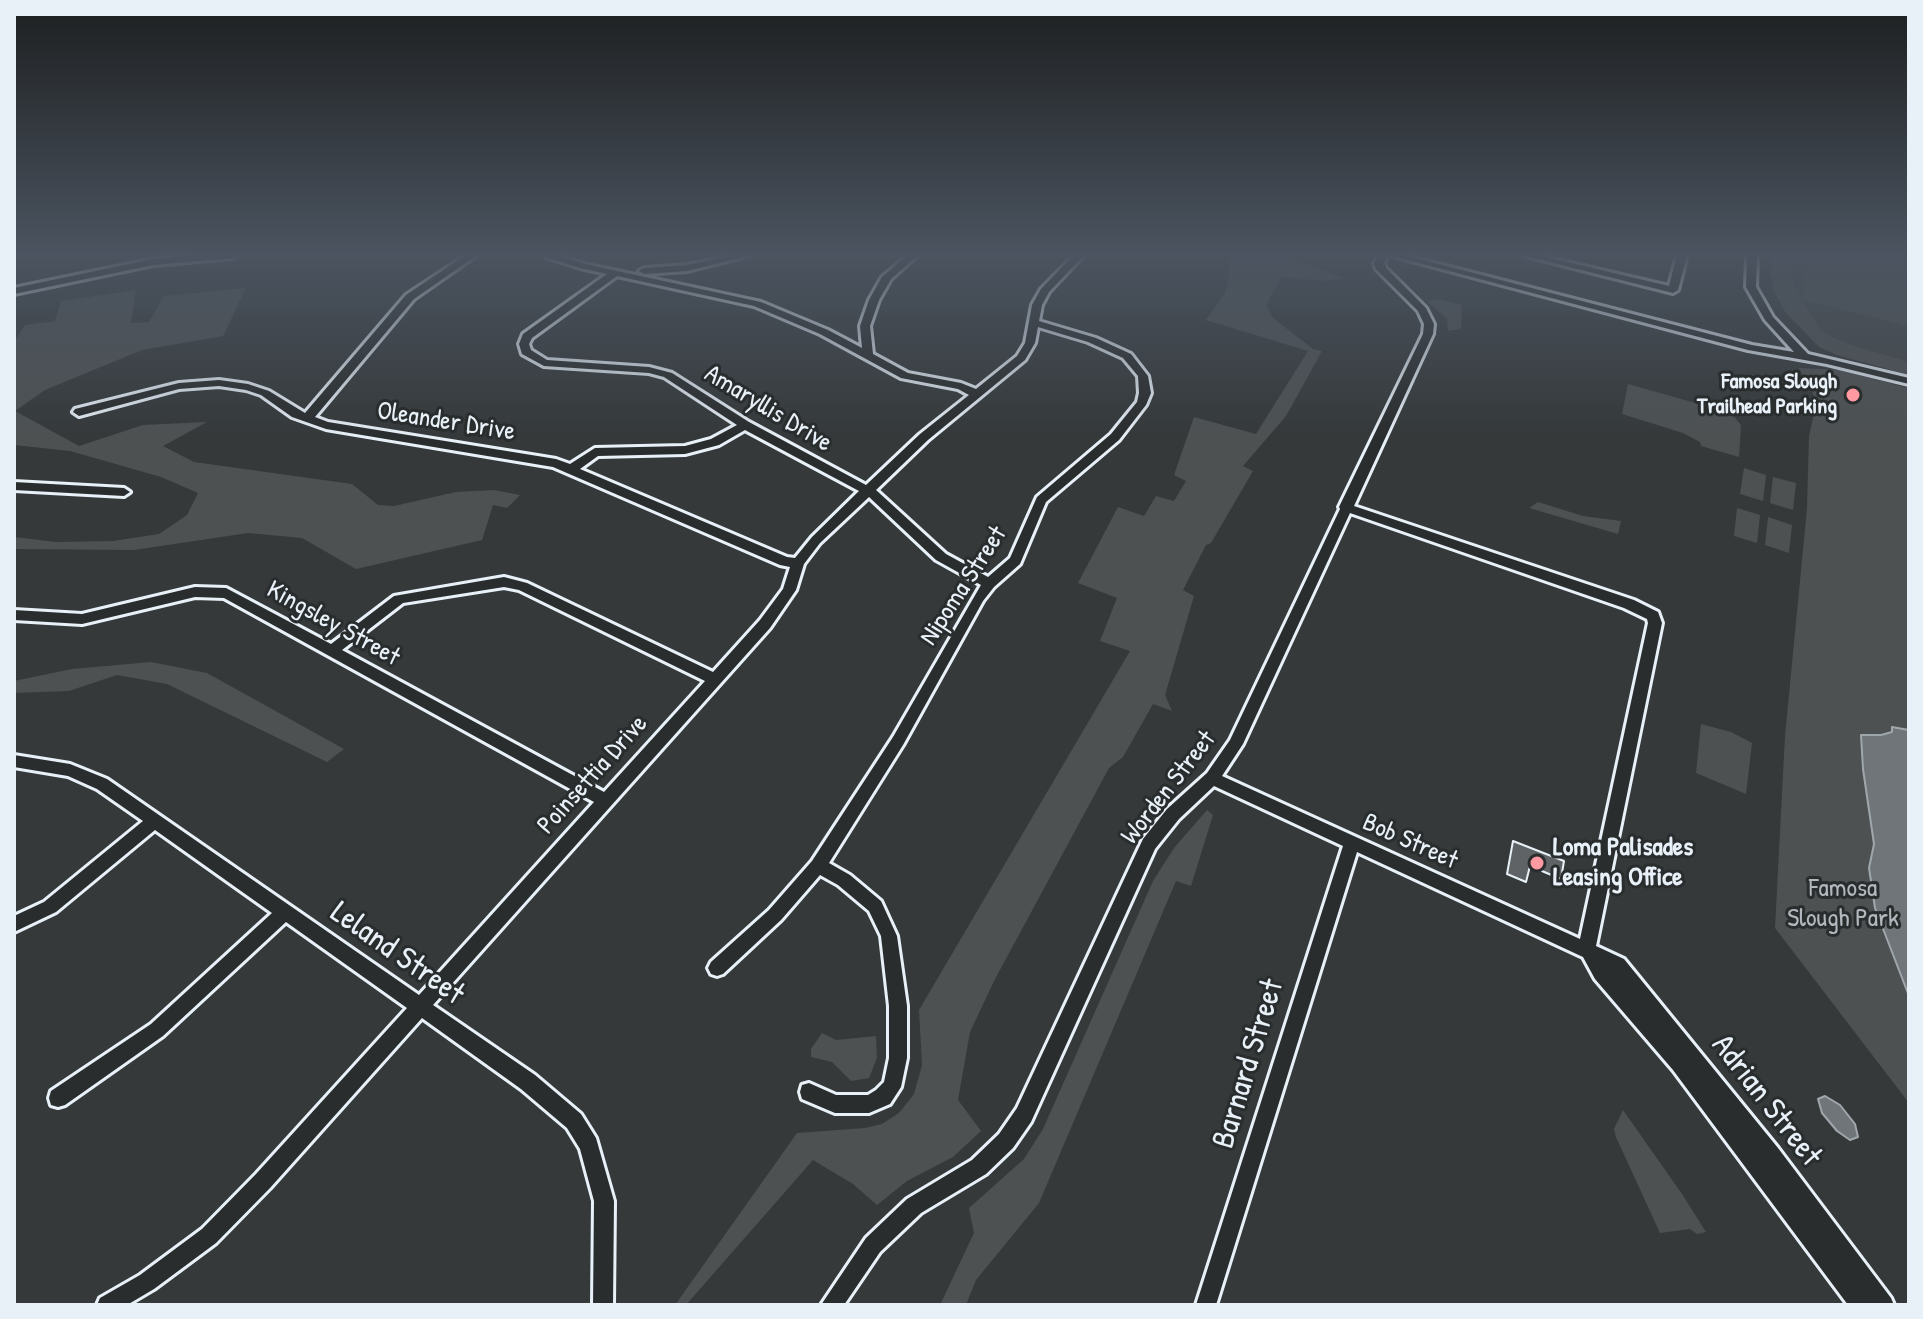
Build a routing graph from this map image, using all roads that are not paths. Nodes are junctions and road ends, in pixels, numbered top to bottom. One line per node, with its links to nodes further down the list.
1 (393, 317): 15 (street)
2 (554, 317): 16 (street, Amaryllis Drive)
3 (791, 317): 10 (street)
4 (868, 317): 10 (street)
5 (1035, 317): 9 (street, Poinsettia Drive)
6 (1425, 317): 21 (street, Worden Street)
7 (1632, 317): 11 (street)
8 (1768, 317): 11 (street)
9 (1034, 323): 13 (street, Poinsettia Drive); 23 (street, Nipoma Street)
10 (868, 356): 13 (street)
11 (1805, 358): 12 (street)
12 (1909, 381)
13 (976, 394): 19 (street, Poinsettia Drive)
14 (79, 412): 15 (street, Oleander Drive)
15 (307, 419): 17 (street, Oleander Drive)
16 (745, 425): 17 (street); 19 (street, Amaryllis Drive)
17 (572, 469): 22 (street, Oleander Drive)
18 (14, 486): 20 (street)
19 (868, 490): 22 (street, Poinsettia Drive); 23 (street, Amaryllis Drive)
20 (124, 492)
21 (1345, 507): 28 (street, Worden Street); 35 (street)
22 (798, 563): 26 (street, Poinsettia Drive)
23 (989, 584): 32 (street, Nipoma Street)
24 (14, 615): 25 (street, Kingsley Street)
25 (331, 651): 26 (street); 29 (street, Kingsley Street)
26 (715, 679): 29 (street, Poinsettia Drive)
27 (14, 761): 30 (street, Leland Street)
28 (1212, 778): 31 (street, Bob Street); 42 (street, Worden Street)
29 (606, 801): 37 (street, Poinsettia Drive)
30 (156, 820): 33 (street, Leland Street); 34 (street)
31 (1352, 842): 35 (street, Bob Street); 43 (street, Barnard Street)
32 (818, 866): 36 (street, Nipoma Street); 38 (street)
33 (285, 912): 37 (street, Leland Street); 39 (street)
34 (14, 924)
35 (1587, 948): 44 (street, Adrian Street); 45 (street, Adrian Street)
36 (717, 968)
37 (420, 1008): 40 (street, Poinsettia Drive); 41 (street, Leland Street)
38 (809, 1092)
39 (58, 1098)
40 (107, 1305)
41 (603, 1305)
42 (831, 1305)
43 (1206, 1305)
44 (1861, 1305)
45 (1884, 1305)

